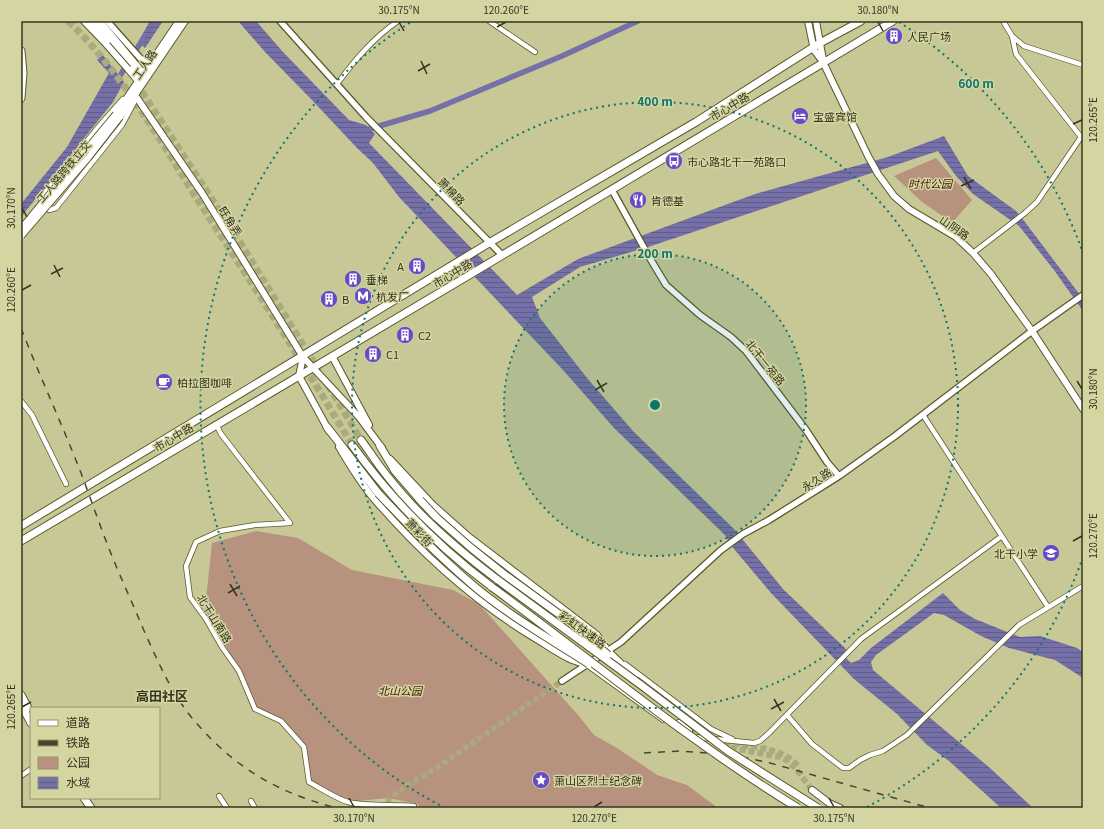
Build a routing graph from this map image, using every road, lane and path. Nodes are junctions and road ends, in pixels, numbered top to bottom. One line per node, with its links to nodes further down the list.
1 (84, 21): 16 (main road)
2 (92, 21): 16 (main road)
3 (99, 21): 16 (main road)
4 (107, 21): 16 (street)
5 (179, 21): 23 (main road, 工人路)
6 (185, 21): 27 (main road, 工人路)
7 (280, 21): 26 (street)
8 (398, 21): 26 (street)
9 (488, 21): 20 (street)
10 (808, 21): 18 (main road, 山阴路)
11 (816, 21): 17 (main road, 山阴路)
12 (861, 21): 17 (main road, 市心中路)
13 (893, 21): 21 (main road, 市心中路)
14 (1003, 21): 15 (street)
15 (1012, 36): 24 (street); 31 (street)
16 (113, 39): 22 (main road)
17 (820, 43): 18 (main road, 市心中路); 21 (main road, 山阴路)
18 (813, 48): 21 (main road, 山阴路); 35 (main road, 市心中路)
19 (21, 51): 28 (main road)
20 (535, 52)
21 (823, 62): 32 (main road, 市心中路); 36 (main road, 山阴路)
22 (133, 64): 23 (street); 25 (main road)
23 (149, 65): 25 (main road, 工人路)
24 (1083, 65)
25 (141, 77): 27 (main road, 工人路)
26 (337, 84): 35 (street, 萧棉路)
27 (136, 90): 29 (street); 29 (street); 30 (main road, 工人路)
28 (21, 98)
29 (137, 98): 41 (main road, 旺角弄)
30 (118, 116): 33 (main road, 工人路跨铁立交, bridge); 34 (main road, 工人路跨铁立交, bridge)
31 (1082, 137): 36 (street)
32 (612, 190): 37 (main road, 市心中路); 52 (street, 北干一苑路)
33 (21, 229)
34 (21, 236)
35 (489, 243): 37 (street, 萧棉路); 41 (main road, 市心中路)
36 (973, 253): 39 (main road, 山阴路)
37 (502, 255): 40 (main road, 市心中路)
38 (1083, 295): 39 (street, 永久路)
39 (1032, 331): 45 (main road, 山阴路); 46 (street, 永久路)
40 (332, 356): 42 (main road, 市心中路); 51 (main road)
41 (303, 357): 42 (main road); 43 (main road); 54 (main road, 市心中路)
42 (312, 368): 43 (main road, 市心中路); 51 (main road)
43 (299, 376): 47 (main road, 市心中路); 48 (main road, 萧彩街)
44 (21, 401): 53 (street)
45 (1083, 409)
46 (923, 414): 52 (street, 永久路); 55 (street)
47 (216, 424): 56 (main road, 市心中路); 83 (street, 北干山南路)
48 (327, 427): 60 (main road, 萧彩街); 63 (main road, bridge)
49 (361, 440): 62 (main road, 彩虹快速路, bridge)
50 (352, 445): 63 (main road, 彩虹快速路, bridge)
51 (380, 446): 59 (main road); 62 (main road, bridge)
52 (839, 476): 59 (street, 永久路)
53 (66, 484)
54 (21, 526)
55 (1002, 536): 58 (street); 67 (street)
56 (21, 541)
57 (1083, 586): 58 (street)
58 (1048, 607): 67 (street)
59 (608, 651): 60 (street, 永久路); 69 (main road); 71 (street)
60 (587, 665): 61 (street, 永久路); 70 (main road, 萧彩街); 71 (street)
61 (562, 681)
62 (641, 685): 85 (main road, 彩虹快速路, bridge)
63 (634, 693): 84 (main road, 彩虹快速路, bridge)
64 (21, 695): 66 (main road)
65 (21, 704): 68 (main road)
66 (30, 711)
67 (787, 715): 71 (street)
68 (30, 721)
69 (695, 723)
70 (690, 731)
71 (739, 742)
72 (30, 770): 73 (street)
73 (21, 776)
74 (813, 789): 86 (main road)
75 (219, 796): 81 (street)
76 (80, 799): 79 (main road)
77 (85, 799): 80 (main road)
78 (251, 801): 82 (street)
79 (86, 808)
80 (92, 808)
81 (227, 808)
82 (255, 808)
83 (414, 808)
84 (798, 808)
85 (818, 808)
86 (840, 808)

